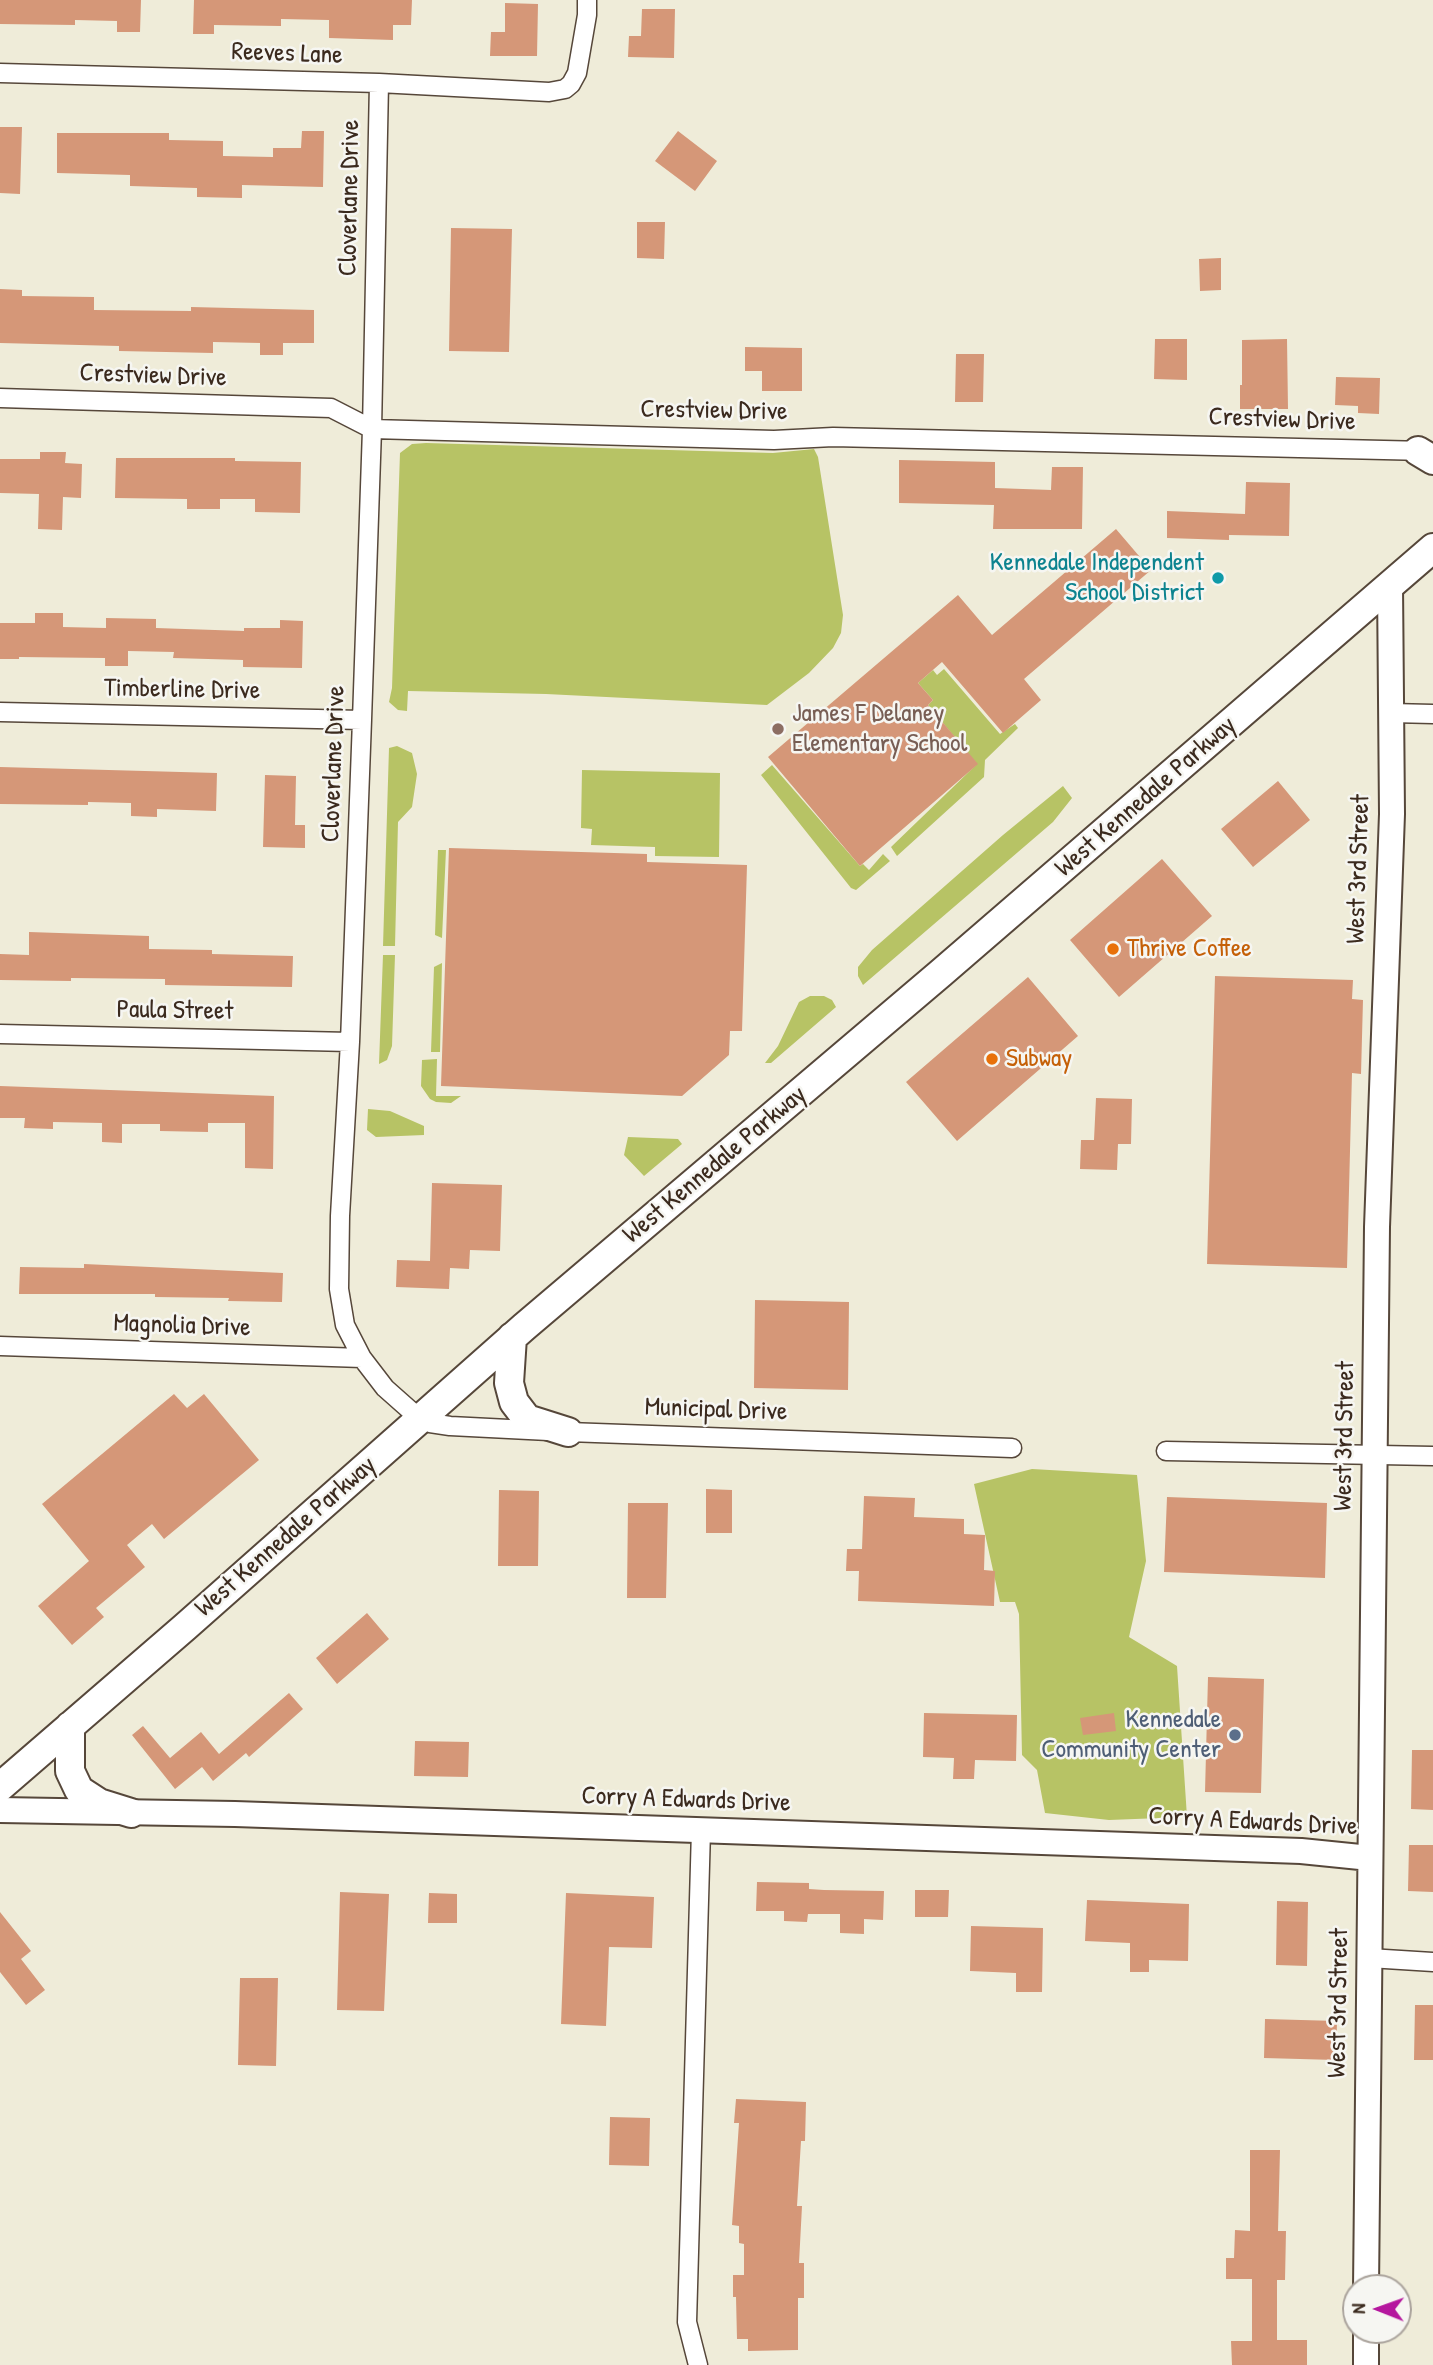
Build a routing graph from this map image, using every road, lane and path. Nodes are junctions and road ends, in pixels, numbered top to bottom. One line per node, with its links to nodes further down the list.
1 (587, 0): 3 (street, Reeves Lane)
2 (0, 72): 3 (street, Reeves Lane)
3 (379, 83): 5 (street, Cloverlane Drive)
4 (0, 398): 5 (street, Crestview Drive)
5 (372, 429): 6 (street, Crestview Drive); 12 (street, Cloverlane Drive)
6 (1428, 454)
7 (1433, 548): 8 (main road, West Kennedale Parkway)
8 (1390, 585): 10 (street, West 3rd Street); 15 (main road, West Kennedale Parkway)
9 (0, 712): 12 (street, Timberline Drive)
10 (1391, 713): 11 (street); 22 (street, West 3rd Street)
11 (1433, 713)
12 (362, 720): 14 (street, Cloverlane Drive)
13 (0, 1034): 14 (street, Paula Street)
14 (349, 1042): 17 (street, Cloverlane Drive)
15 (512, 1337): 18 (main road, West Kennedale Parkway); 19 (main road)
16 (0, 1346): 17 (street, Magnolia Drive)
17 (362, 1358): 18 (street, Cloverlane Drive)
18 (420, 1419): 19 (street, Municipal Drive); 24 (main road, West Kennedale Parkway)
19 (568, 1432): 20 (street, Municipal Drive)
20 (1012, 1448)
21 (1167, 1451): 22 (street)
22 (1374, 1454): 23 (street); 29 (street, West 3rd Street)
23 (1433, 1456)
24 (70, 1726): 25 (main road, West Kennedale Parkway); 27 (main road)
25 (0, 1787)
26 (0, 1810): 27 (street, Corry A Edwards Drive)
27 (131, 1812): 28 (street, Corry A Edwards Drive)
28 (701, 1830): 29 (street, Corry A Edwards Drive); 34 (street)
29 (1370, 1858): 30 (street, West 3rd Street)
30 (1369, 1958): 31 (street); 32 (street, West 3rd Street)
31 (1433, 1962)
32 (1366, 2274)
33 (1366, 2344): 35 (street)
34 (698, 2365)
35 (1366, 2365)

